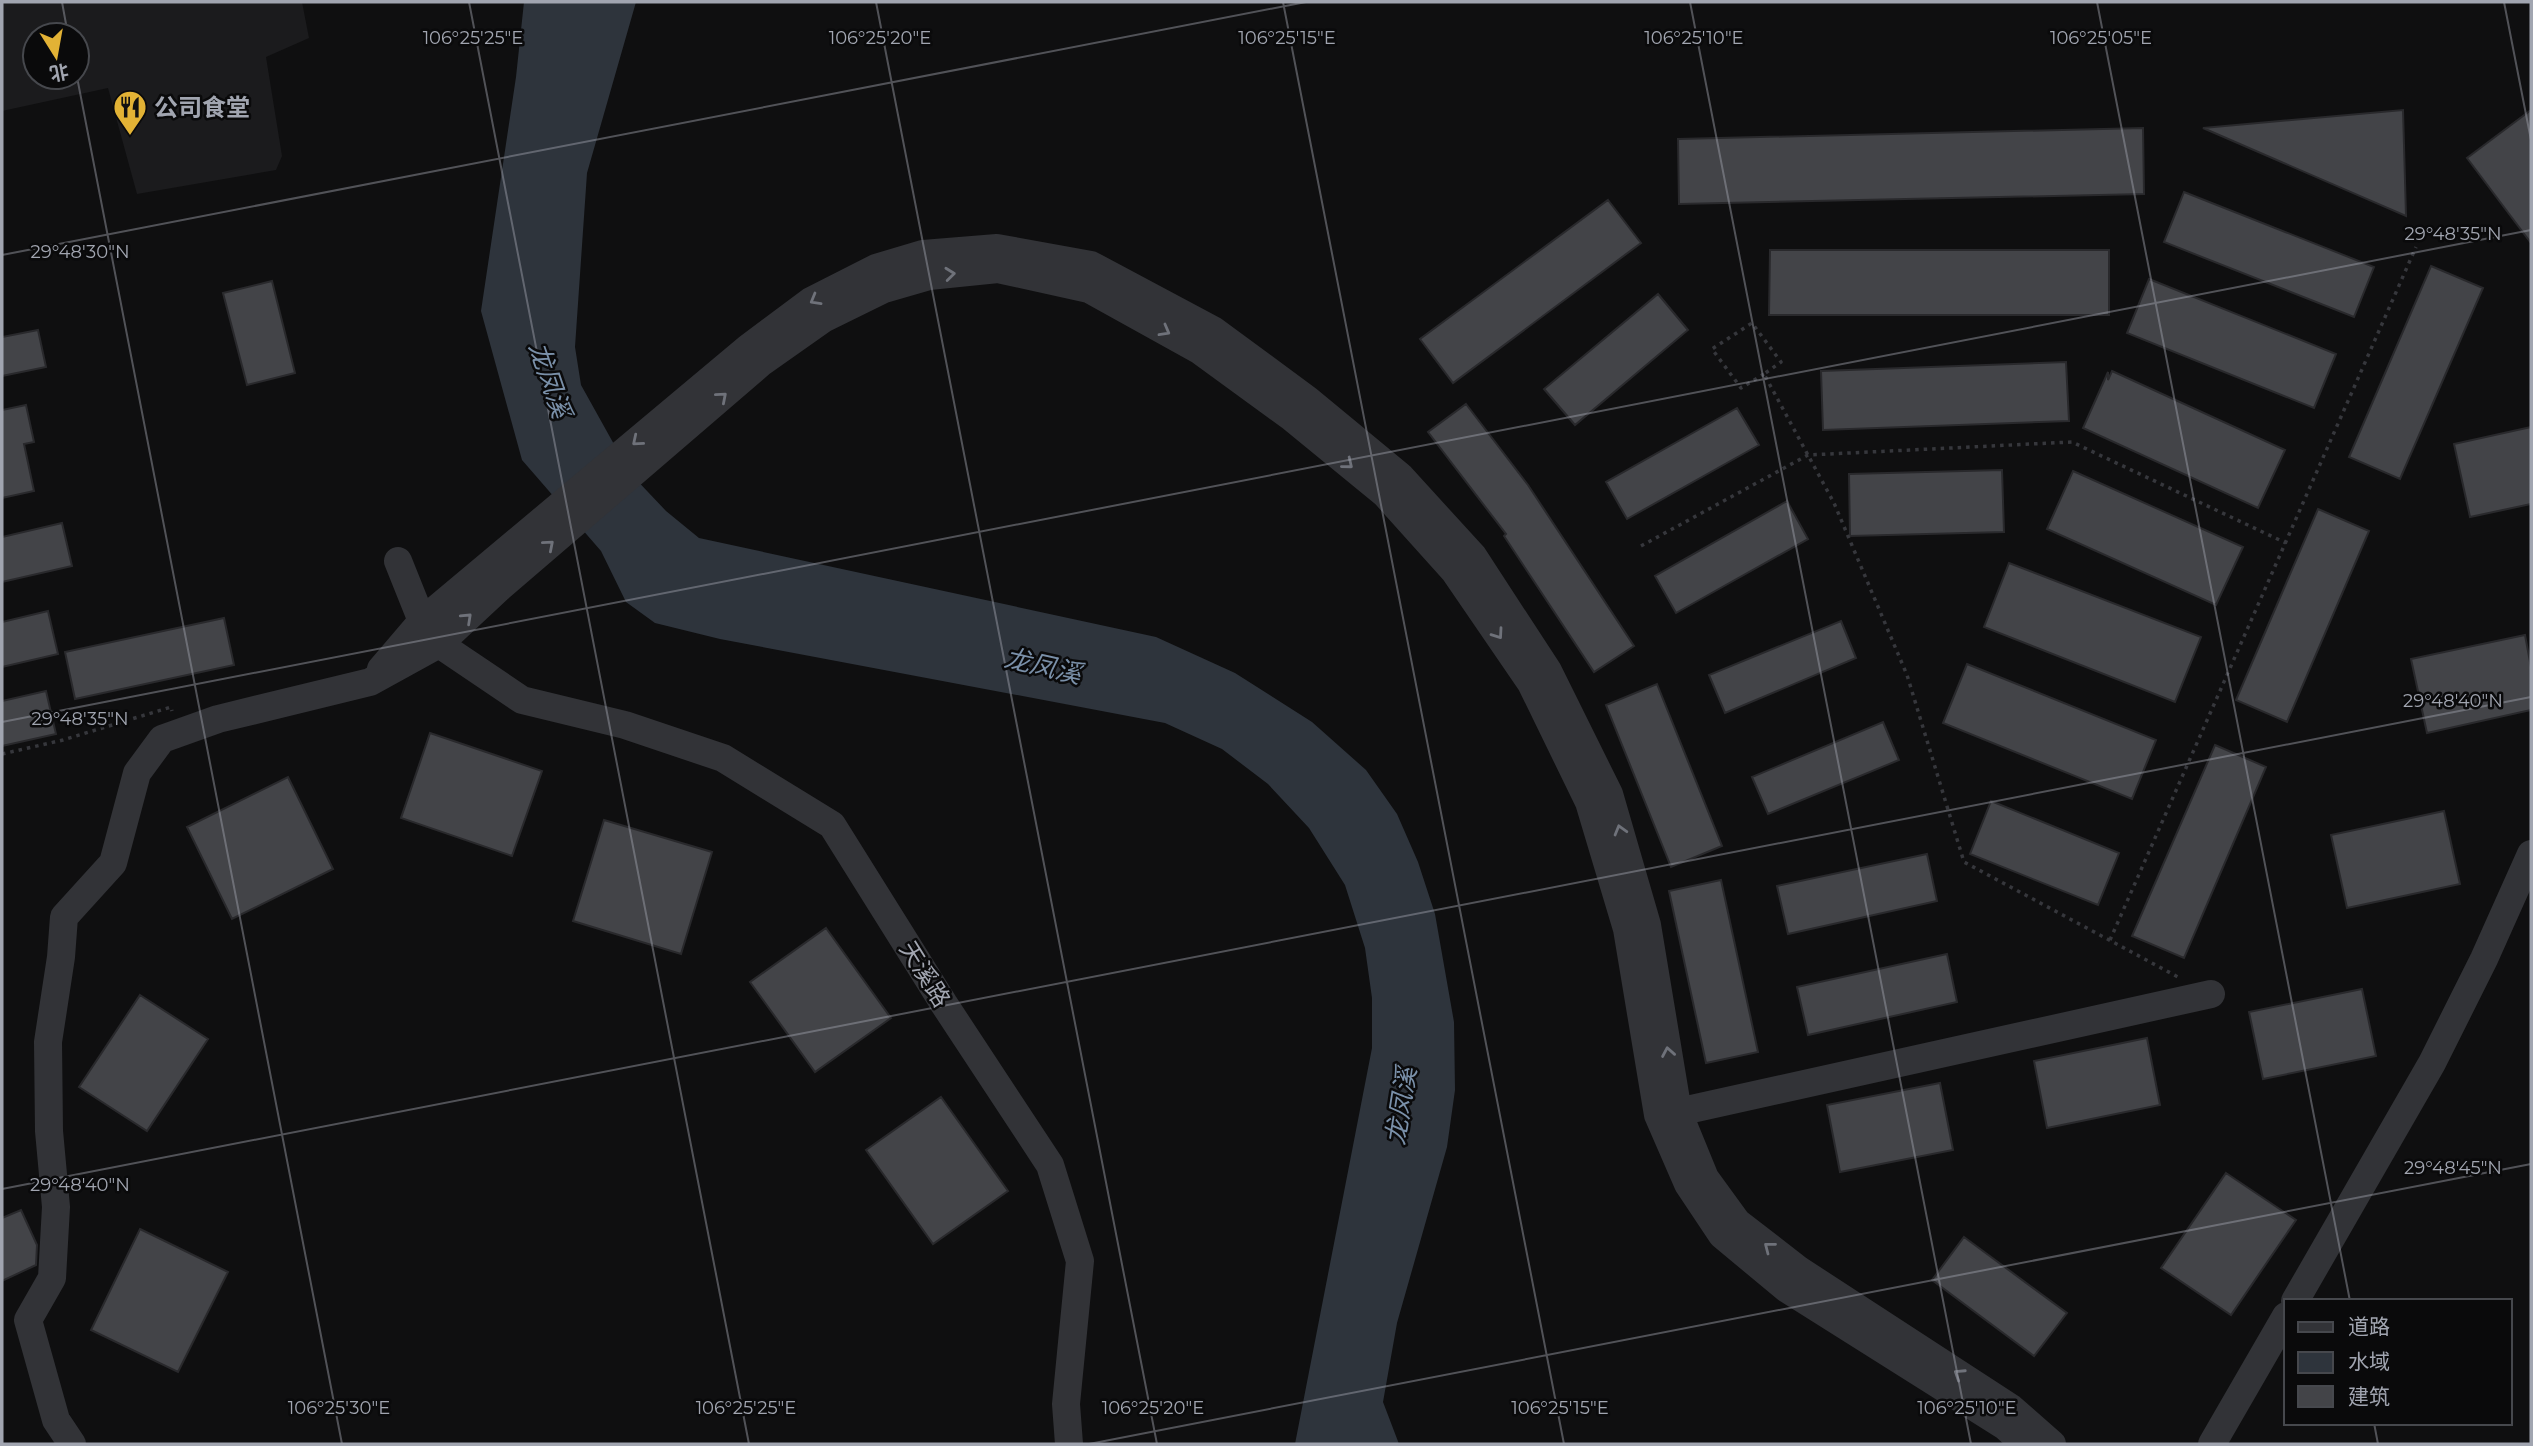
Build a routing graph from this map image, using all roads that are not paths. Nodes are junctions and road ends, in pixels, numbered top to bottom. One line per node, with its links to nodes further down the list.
1 (398, 561): 3 (street)
2 (490, 580): 3 (street); 4 (street, one-way to 2); 8 (street)
3 (422, 621): 4 (street); 5 (street)
4 (439, 644): 5 (street); 12 (street, 天溪路)
5 (370, 682): 11 (street)
6 (2531, 854): 9 (street)
7 (2211, 994): 8 (street)
8 (1667, 1115): 13 (street); 14 (street, one-way to 8)
9 (2296, 1299)
10 (2284, 1320): 15 (street)
11 (72, 1444)
12 (1069, 1444)
13 (2024, 1444)
14 (2052, 1444)
15 (2213, 1444)

